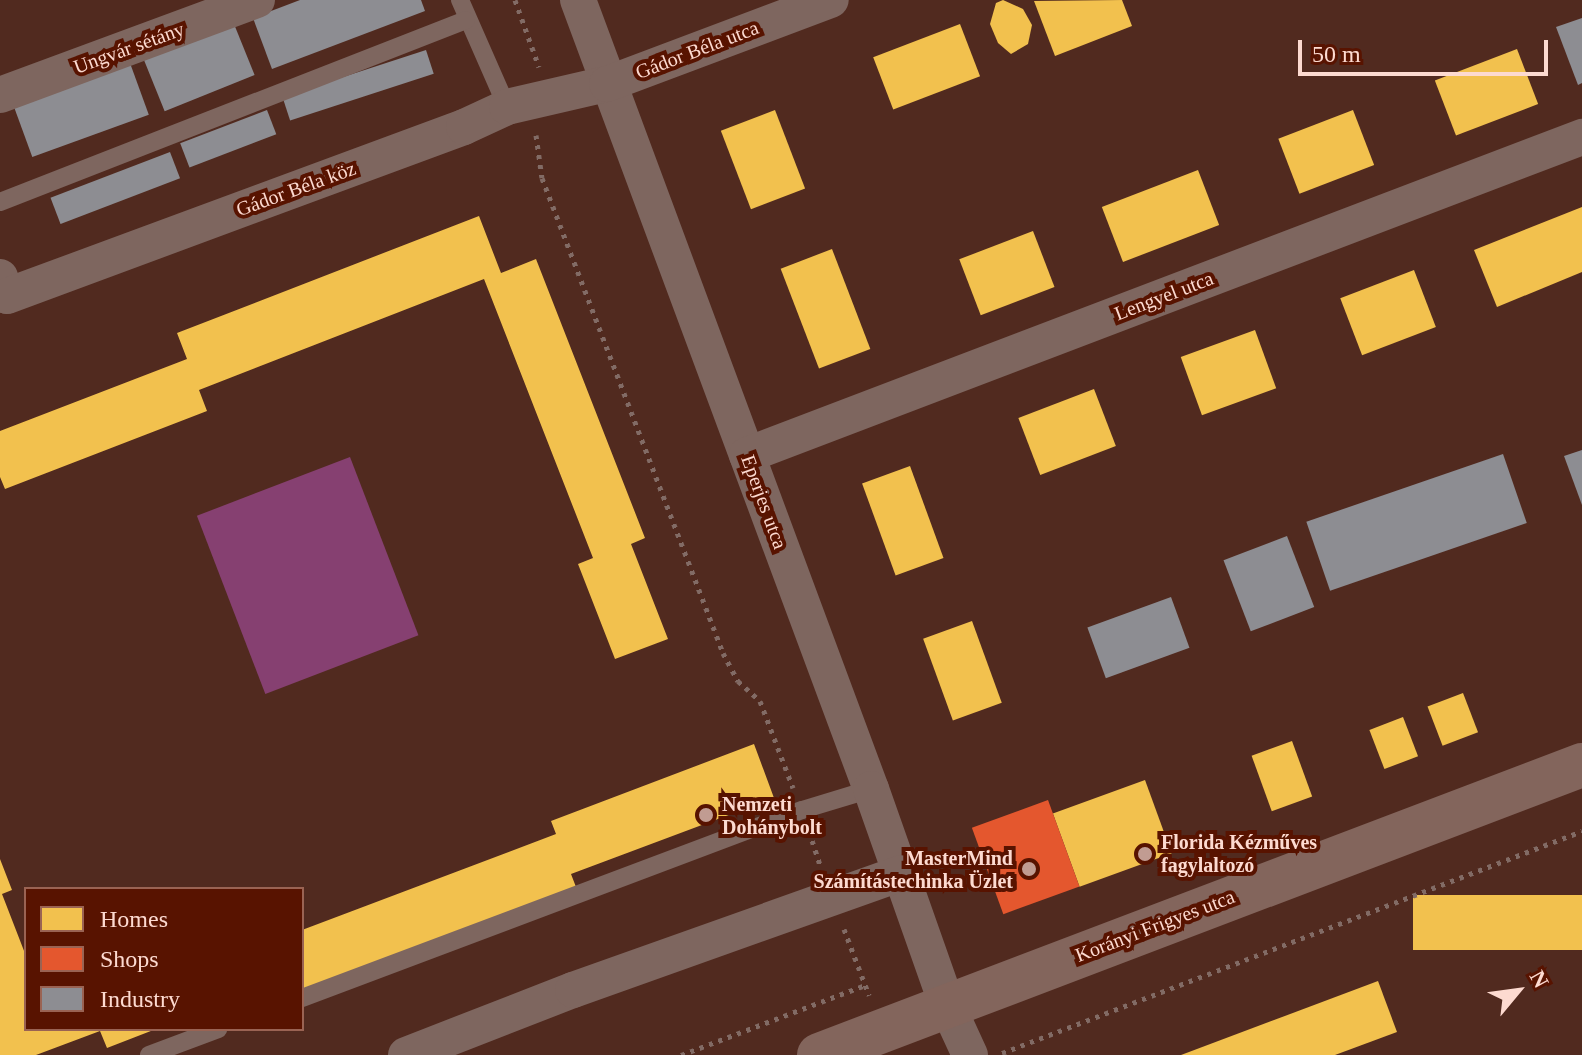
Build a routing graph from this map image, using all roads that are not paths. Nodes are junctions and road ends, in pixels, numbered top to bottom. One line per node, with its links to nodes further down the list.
1 (257, 0): 7 (street, Ungvár sétány)
2 (460, 0): 5 (lane)
3 (578, 0): 6 (street, Eperjes utca)
4 (831, 0): 6 (street, Gádor Béla utca)
5 (466, 20): 8 (lane); 10 (lane)
6 (607, 84): 8 (street, Gádor Béla köz); 12 (street, Eperjes utca)
7 (0, 95)
8 (522, 105): 11 (street, Gádor Béla köz)
9 (1582, 137): 12 (street, Lengyel utca)
10 (0, 202)
11 (0, 277)
12 (747, 455): 14 (street, Eperjes utca)
13 (1582, 765): 17 (street, Korányi Frigyes utca)
14 (871, 789): 15 (street, Eperjes utca); 16 (lane)
15 (901, 873): 17 (street, Eperjes utca); 20 (street)
16 (304, 997)
17 (947, 1005): 21 (street, Korányi Frigyes utca); 22 (street, Eperjes utca)
18 (213, 1031): 19 (lane)
19 (149, 1055)
20 (406, 1055)
21 (819, 1055)
22 (970, 1055)

